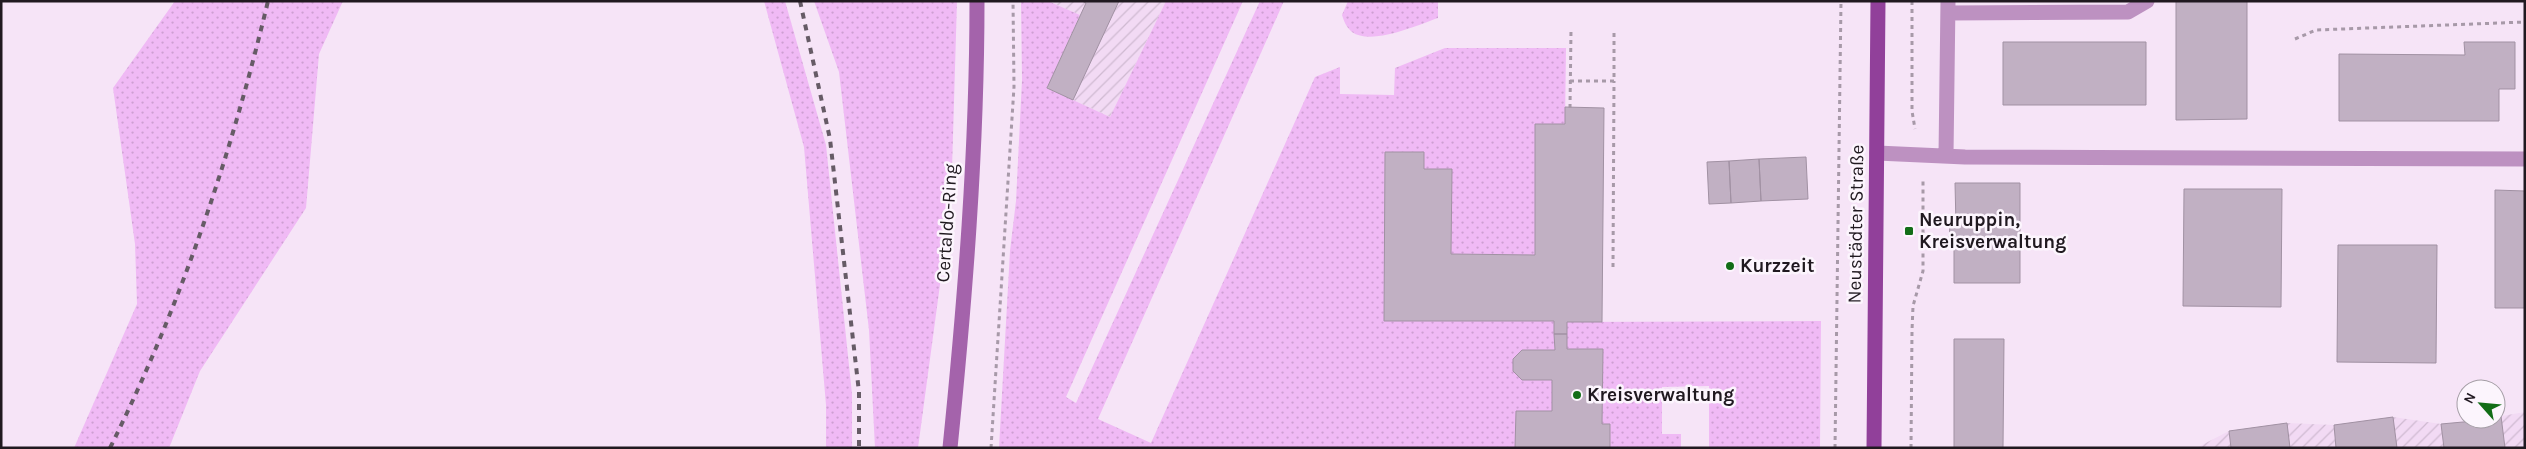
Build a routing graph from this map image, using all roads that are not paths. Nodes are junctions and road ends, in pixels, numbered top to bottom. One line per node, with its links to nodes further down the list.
1 (976, 1): 8 (main road, Certaldo-Ring)
2 (1878, 1): 5 (main road, Neustädter Straße)
3 (2147, 1): 4 (lane)
4 (1948, 7): 6 (lane)
5 (1877, 153): 6 (lane); 9 (main road, Neustädter Straße)
6 (1946, 155): 7 (lane)
7 (2525, 159)
8 (950, 448)
9 (1874, 448)

